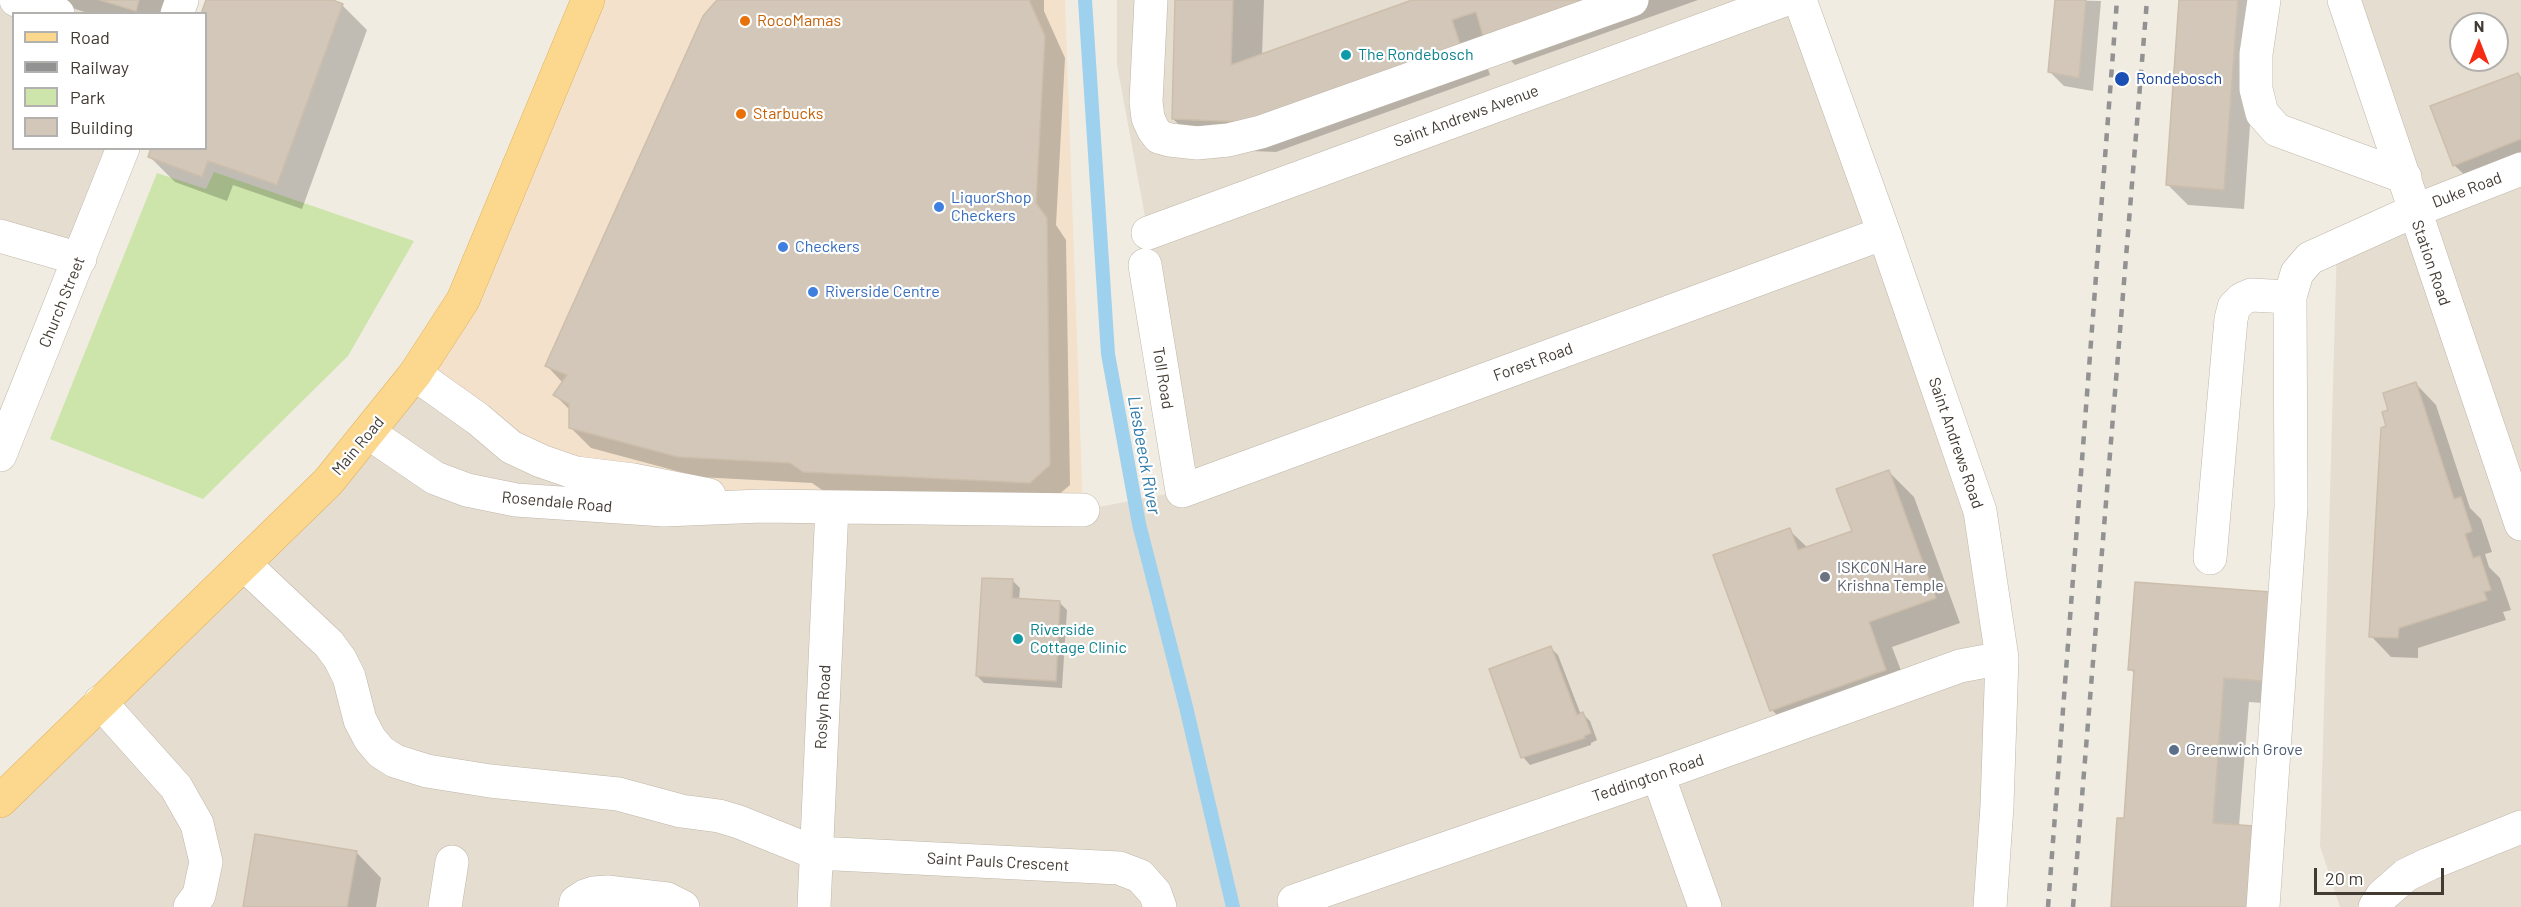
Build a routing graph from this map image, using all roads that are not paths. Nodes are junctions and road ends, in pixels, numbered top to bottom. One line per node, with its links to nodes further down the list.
1 (16, 0): 9 (street)
2 (588, 0): 20 (main road, Main Road)
3 (1151, 0): 4 (street)
4 (1632, 0)
5 (1784, 0): 14 (street, Saint Andrews Avenue)
6 (1800, 0): 15 (street, Saint Andrews Road)
7 (2264, 0): 12 (street)
8 (2344, 0): 12 (street, Station Road)
9 (51, 12)
10 (122, 150): 17 (street, Church Street)
11 (2521, 169): 13 (street, Duke Road)
12 (2405, 177): 13 (street, Station Road)
13 (2414, 211): 19 (street, Duke Road); 23 (street, Station Road)
14 (1148, 233)
15 (1884, 233): 24 (street, Forest Road); 31 (street, Saint Andrews Road)
16 (0, 236): 17 (street)
17 (80, 259): 22 (street, Church Street)
18 (1145, 265): 24 (street, Toll Road)
19 (2290, 297): 29 (street); 47 (street)
20 (415, 374): 21 (main road, Main Road); 25 (street, Rosendale Road)
21 (369, 433): 25 (street, Rosendale Road); 30 (main road, Main Road)
22 (0, 455)
23 (2513, 477): 28 (street, Station Road)
24 (1182, 491)
25 (762, 506): 26 (street, Rosendale Road)
26 (832, 507): 27 (street, Rosendale Road); 36 (street, Roslyn Road)
27 (1083, 510)
28 (2521, 524)
29 (2210, 558)
30 (245, 565): 32 (main road, Main Road); 36 (street)
31 (2002, 658): 33 (street, Teddington Road); 46 (street, Saint Andrews Road)
32 (100, 702): 34 (main road, Main Road); 39 (street)
33 (1658, 775): 38 (street, Teddington Road); 45 (street)
34 (0, 801)
35 (2521, 827): 48 (street)
36 (816, 854): 43 (street, Roslyn Road); 44 (street, Saint Pauls Crescent)
37 (452, 862): 40 (street)
38 (1294, 902)
39 (190, 907)
40 (445, 907)
41 (575, 907): 42 (street)
42 (683, 907)
43 (814, 907)
44 (1160, 907)
45 (1705, 907)
46 (1990, 907)
47 (2263, 907)
48 (2375, 907)

